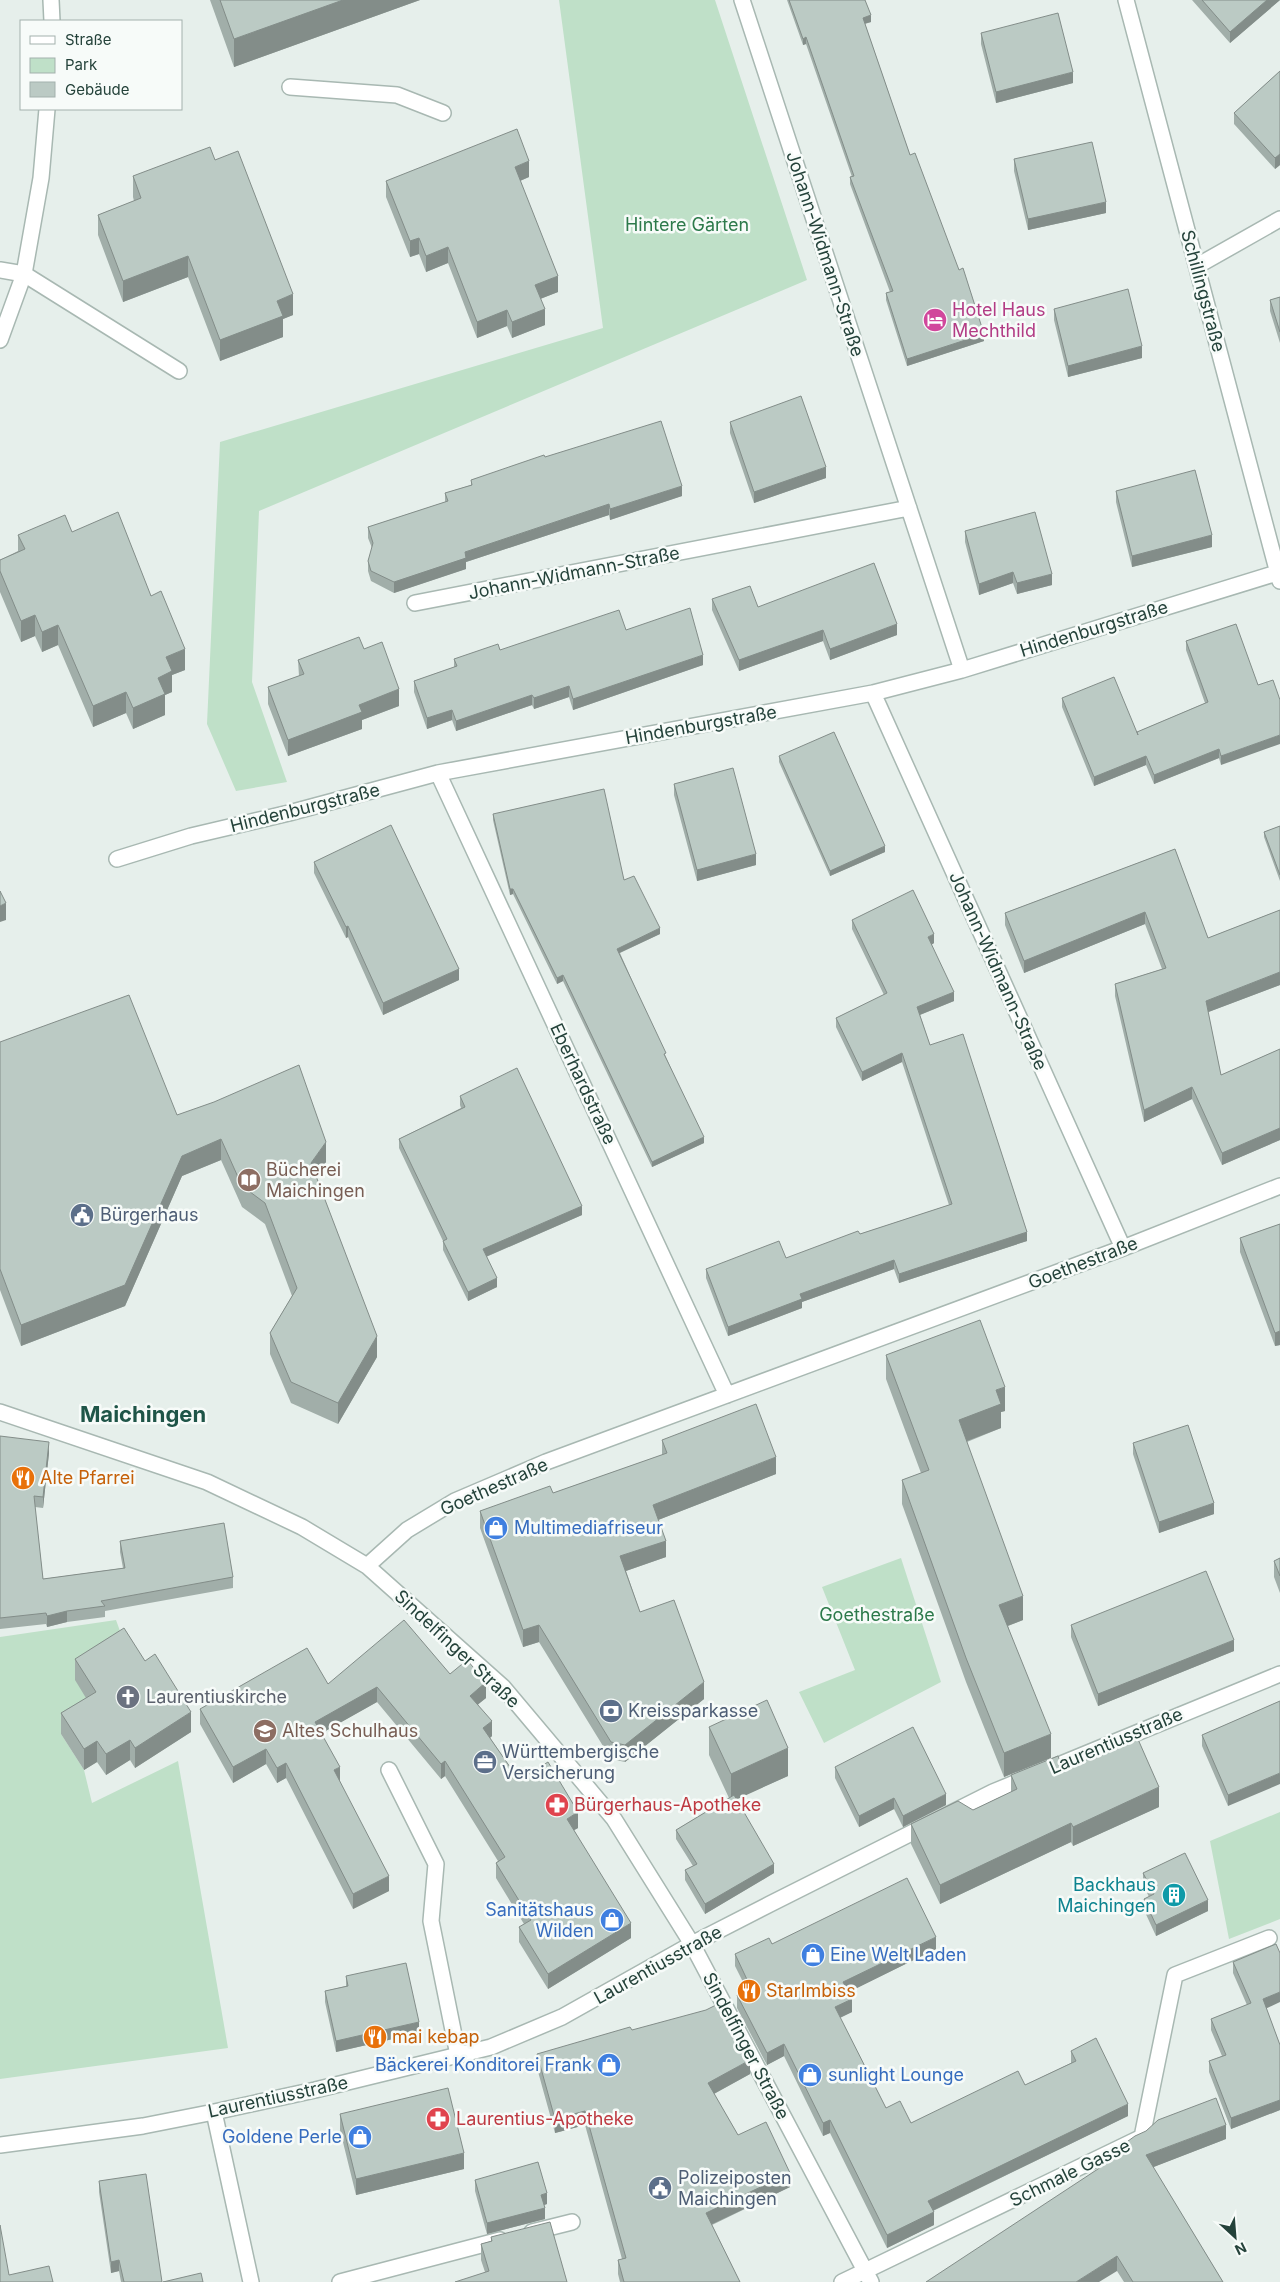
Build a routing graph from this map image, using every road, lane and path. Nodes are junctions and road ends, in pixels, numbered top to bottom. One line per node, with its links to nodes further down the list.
1 (51, 0): 4 (street)
2 (742, 0): 14 (street, Johann-Widmann-Straße)
3 (1126, 0): 9 (street, Schillingstraße)
4 (52, 20)
5 (290, 87): 7 (street)
6 (48, 110): 11 (street)
7 (444, 113)
8 (1280, 219): 9 (street)
9 (1197, 266): 15 (street, Schillingstraße)
10 (0, 270): 11 (street)
11 (24, 274): 12 (street); 13 (street)
12 (0, 340)
13 (179, 371)
14 (909, 508): 16 (street, Johann-Widmann-Straße); 17 (street, Johann-Widmann-Straße)
15 (1279, 575): 17 (street, Hindenburgstraße)
16 (415, 604)
17 (962, 670): 18 (street, Hindenburgstraße)
18 (873, 693): 19 (street, Hindenburgstraße); 22 (street, Johann-Widmann-Straße)
19 (438, 773): 20 (street, Hindenburgstraße); 23 (street, Eberhardstraße)
20 (117, 859)
21 (1280, 1186): 22 (street, Goethestraße)
22 (1123, 1248): 23 (street, Goethestraße)
23 (727, 1395): 25 (street, Goethestraße)
24 (0, 1412): 25 (street, Sindelfinger Straße)
25 (367, 1566): 29 (street, Sindelfinger Straße)
26 (1280, 1674): 29 (street, Laurentiusstraße)
27 (389, 1770): 30 (street)
28 (1269, 1938): 34 (street, Schmale Gasse)
29 (692, 1944): 30 (street, Laurentiusstraße); 34 (street, Sindelfinger Straße)
30 (458, 2055): 31 (street, Laurentiusstraße)
31 (214, 2112): 32 (street, Laurentiusstraße); 35 (street)
32 (0, 2144)
33 (572, 2222): 36 (street)
34 (868, 2277): 37 (street)
35 (251, 2282)
36 (340, 2282)
37 (842, 2282)

